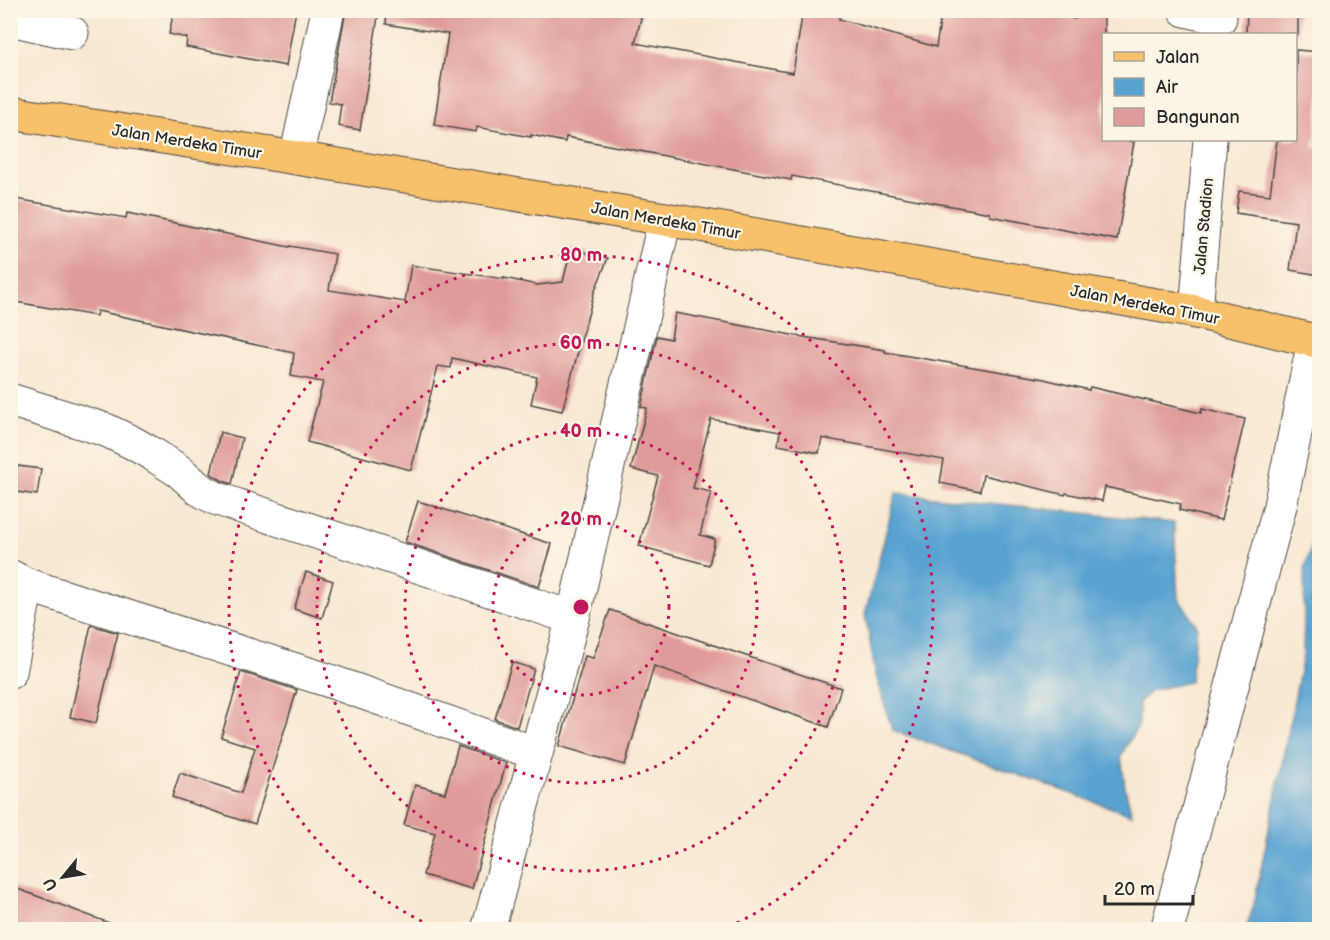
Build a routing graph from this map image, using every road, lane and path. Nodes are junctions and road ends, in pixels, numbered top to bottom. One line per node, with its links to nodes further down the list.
1 (328, 10): 8 (street)
2 (1185, 10): 4 (street)
3 (10, 19): 5 (street)
4 (1219, 21)
5 (72, 33)
6 (10, 113): 8 (main road, Jalan Merdeka Timur)
7 (1210, 141): 10 (street, Jalan Stadion)
8 (296, 158): 9 (main road, Jalan Merdeka Timur)
9 (665, 219): 10 (main road, Jalan Merdeka Timur); 14 (street)
10 (1196, 312): 11 (main road, Jalan Merdeka Timur)
11 (1317, 341): 18 (street)
12 (10, 400): 14 (street)
13 (19, 581): 15 (street); 16 (street)
14 (573, 618): 16 (street)
15 (10, 672)
16 (535, 753): 17 (street)
17 (488, 930)
18 (1167, 930)

